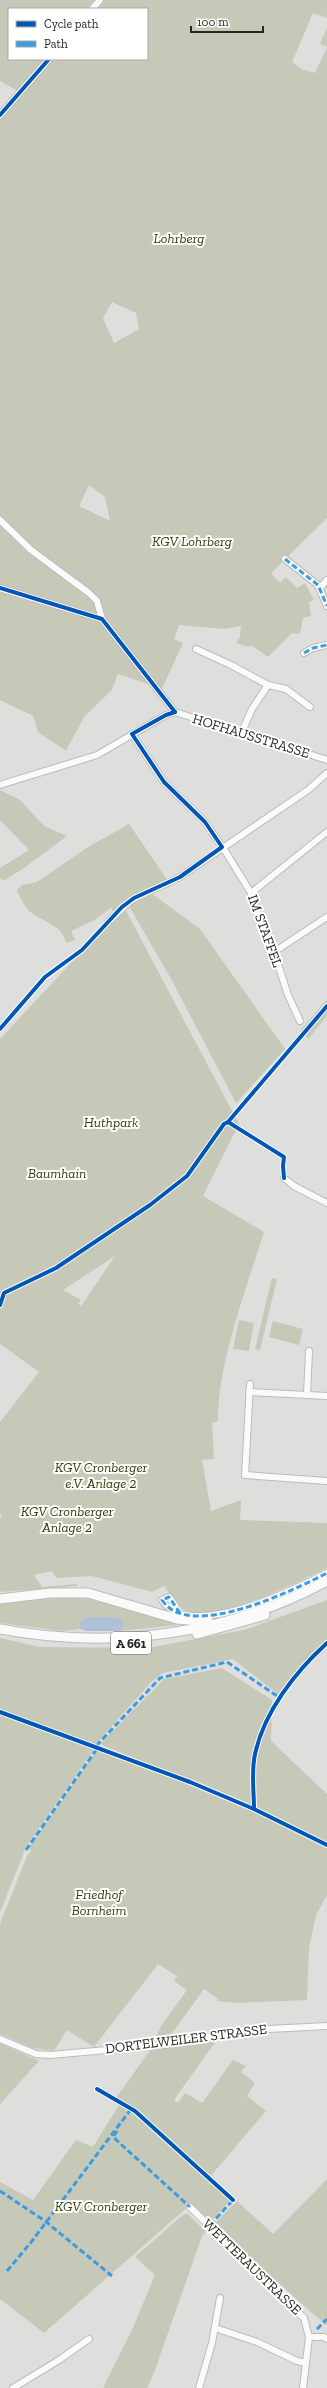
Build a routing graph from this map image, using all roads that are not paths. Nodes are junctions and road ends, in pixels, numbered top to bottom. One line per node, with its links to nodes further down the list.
1 (100, 0): 2 (street)
2 (93, 8)
3 (48, 60): 4 (street)
4 (0, 115)
5 (0, 520): 11 (street)
6 (285, 559): 9 (street)
7 (327, 580): 9 (street)
8 (0, 588): 11 (street)
9 (320, 588): 10 (street)
10 (327, 606)
11 (102, 619): 17 (street)
12 (327, 645): 14 (street)
13 (196, 649): 15 (street)
14 (304, 652)
15 (268, 685): 16 (street); 19 (street)
16 (310, 708)
17 (175, 712): 18 (street, HOFHAUSSTRASSE); 19 (street, HOFHAUSSTRASSE)
18 (132, 734): 22 (street, HOFHAUSSTRASSE); 24 (street, IM STAFFEL)
19 (241, 734): 20 (street, HOFHAUSSTRASSE)
20 (327, 760)
21 (327, 773): 24 (street)
22 (0, 784)
23 (327, 832): 25 (street)
24 (222, 847): 25 (street, IM STAFFEL); 27 (street)
25 (251, 893): 28 (street, IM STAFFEL)
26 (327, 917): 28 (street)
27 (108, 922)
28 (274, 952): 29 (street, IM STAFFEL)
29 (300, 1021)
30 (284, 1178): 31 (street)
31 (327, 1203)
32 (309, 1351): 35 (street)
33 (250, 1384): 34 (street)
34 (250, 1392): 35 (street); 37 (street)
35 (307, 1395): 36 (street)
36 (327, 1396)
37 (327, 1481)
38 (327, 1573): 42 (street)
39 (327, 1581): 43 (highway, A 661)
40 (327, 1588): 45 (highway, A 661)
41 (0, 1599): 43 (highway)
42 (180, 1613)
43 (218, 1622): 44 (highway, A 661)
44 (0, 1629)
45 (0, 1635)
46 (327, 2026): 47 (street, DORTELWEILER STRASSE)
47 (0, 2039)
48 (190, 2207): 51 (street, WETTERAUSTRASSE)
49 (220, 2298): 50 (street)
50 (215, 2328): 54 (street); 56 (street)
51 (310, 2337): 53 (street); 54 (street)
52 (89, 2339): 55 (street)
53 (327, 2339)
54 (306, 2363): 57 (street)
55 (13, 2388)
56 (199, 2388)
57 (303, 2388)

